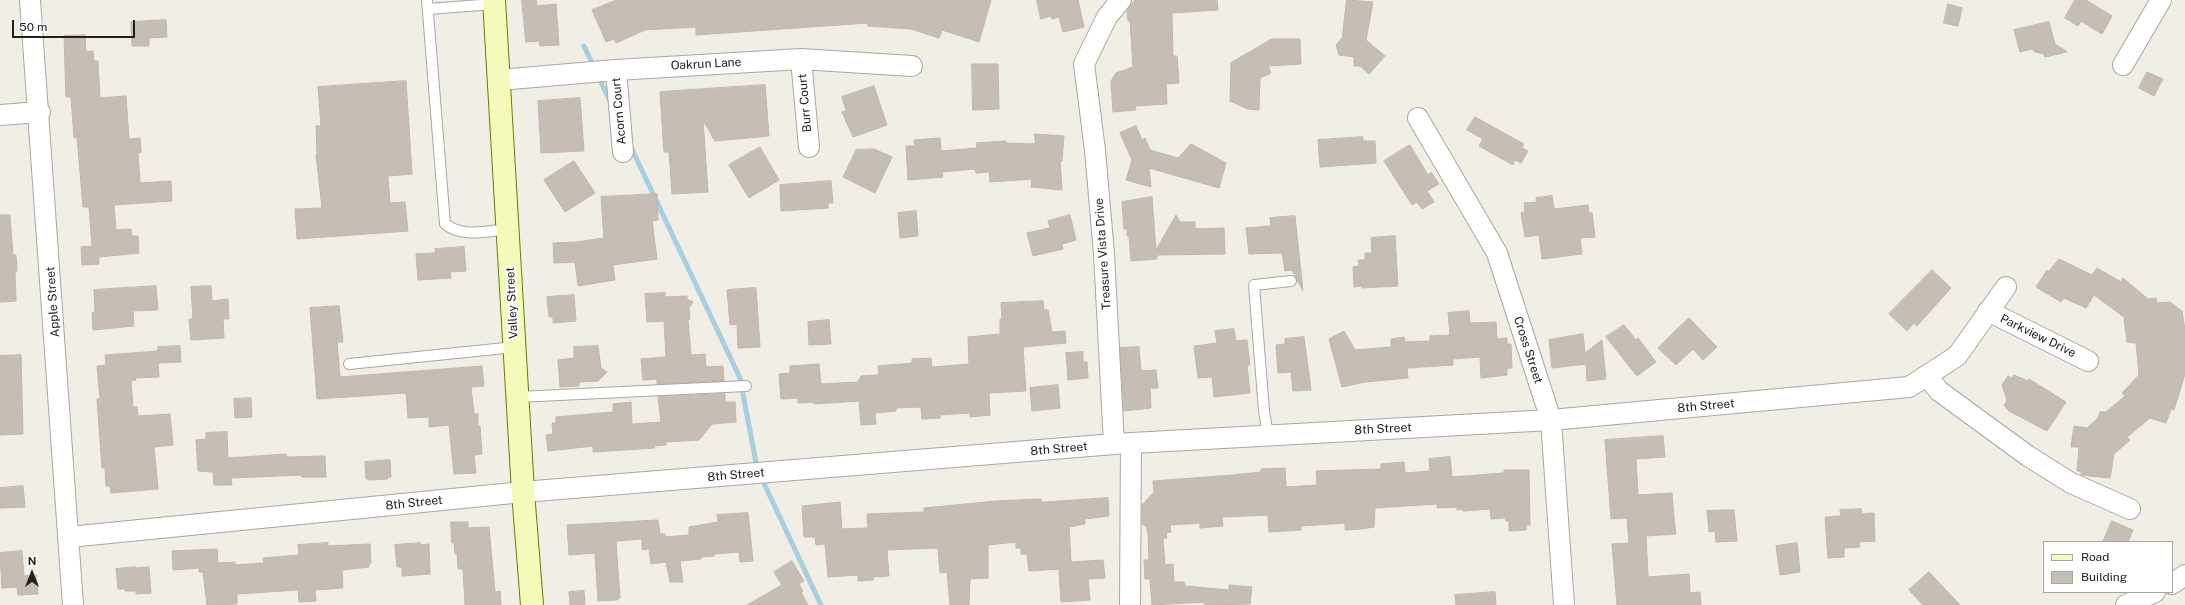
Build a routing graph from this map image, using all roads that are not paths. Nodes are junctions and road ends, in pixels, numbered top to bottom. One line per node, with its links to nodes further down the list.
1 (30, 0): 11 (street, Apple Street)
2 (1121, 0): 28 (street, Treasure Vista Drive)
3 (2161, 0): 7 (street)
4 (494, 2): 5 (lane); 10 (street, Valley Street)
5 (428, 4): 16 (lane)
6 (801, 59): 8 (street, Oakrun Lane); 9 (street, Oakrun Lane); 14 (street, Burr Court)
7 (2122, 65)
8 (912, 66)
9 (616, 70): 10 (street, Oakrun Lane); 15 (street, Acorn Court)
10 (499, 80): 16 (street, Valley Street)
11 (40, 112): 12 (street); 31 (street, Apple Street)
12 (0, 115)
13 (1418, 118): 26 (street, Cross Street)
14 (808, 147)
15 (623, 152)
16 (508, 229): 20 (street, Valley Street)
17 (1291, 281): 27 (lane)
18 (2006, 287): 19 (street, 8th Street)
19 (1988, 311): 21 (street, Parkview Drive); 23 (street, 8th Street)
20 (515, 347): 22 (lane); 25 (street, Valley Street)
21 (2088, 361)
22 (349, 364)
23 (1927, 376): 26 (street, 8th Street); 30 (street)
24 (746, 386): 25 (lane)
25 (518, 397): 29 (street, Valley Street)
26 (1551, 420): 27 (street, 8th Street); 38 (street, Cross Street)
27 (1268, 436): 28 (street, 8th Street)
28 (1122, 444): 29 (street, 8th Street); 37 (street, Treasure Vista Drive)
29 (523, 492): 31 (street, 8th Street); 36 (street, Valley Street)
30 (2130, 509)
31 (69, 537): 35 (street, Apple Street)
32 (2185, 575): 33 (street)
33 (2173, 583)
34 (2153, 593): 39 (street)
35 (73, 605)
36 (532, 605)
37 (1130, 605)
38 (1564, 605)
39 (2126, 605)

